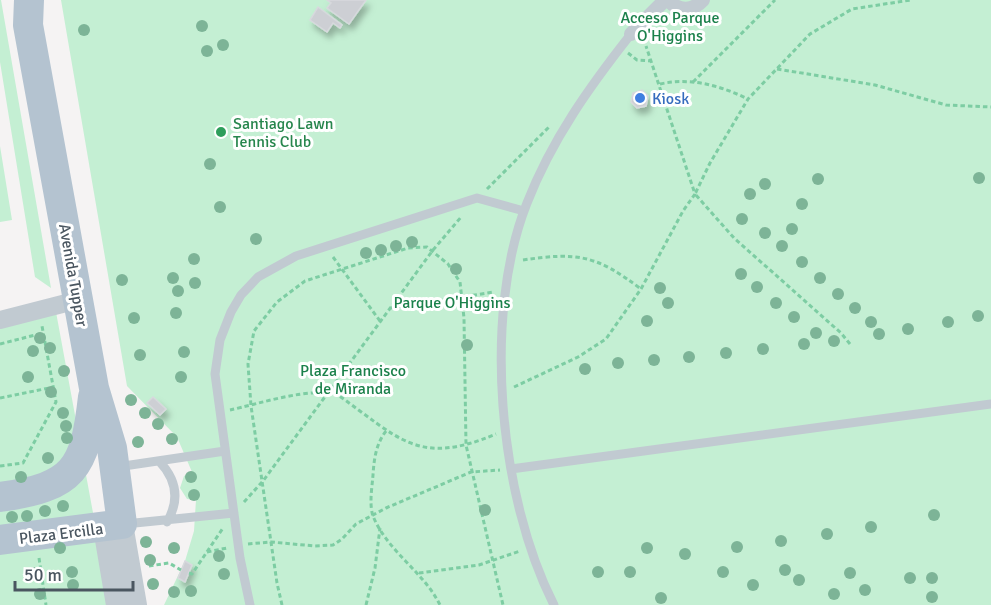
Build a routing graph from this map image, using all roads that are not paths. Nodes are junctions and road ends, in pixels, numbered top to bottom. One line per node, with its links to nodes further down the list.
1 (666, 0): 2 (street); 4 (street)
2 (703, 0)
3 (26, 8): 6 (main road, Avenida Tupper)
4 (632, 34): 5 (lane)
5 (524, 210): 10 (lane); 13 (lane)
6 (78, 300): 7 (street); 8 (main road, Avenida Tupper)
7 (0, 320)
8 (94, 388): 12 (main road, Avenida Tupper); 14 (main road)
9 (991, 404): 13 (lane)
10 (225, 451): 11 (lane); 15 (lane)
11 (159, 461): 12 (lane); 16 (lane)
12 (115, 467): 17 (main road, Avenida Tupper)
13 (511, 469): 21 (lane)
14 (0, 497)
15 (234, 513): 16 (lane); 20 (lane)
16 (167, 522): 17 (lane)
17 (113, 526): 18 (main road, Plaza Ercilla); 19 (street)
18 (0, 540)
19 (119, 604)
20 (250, 605)
21 (554, 605)

